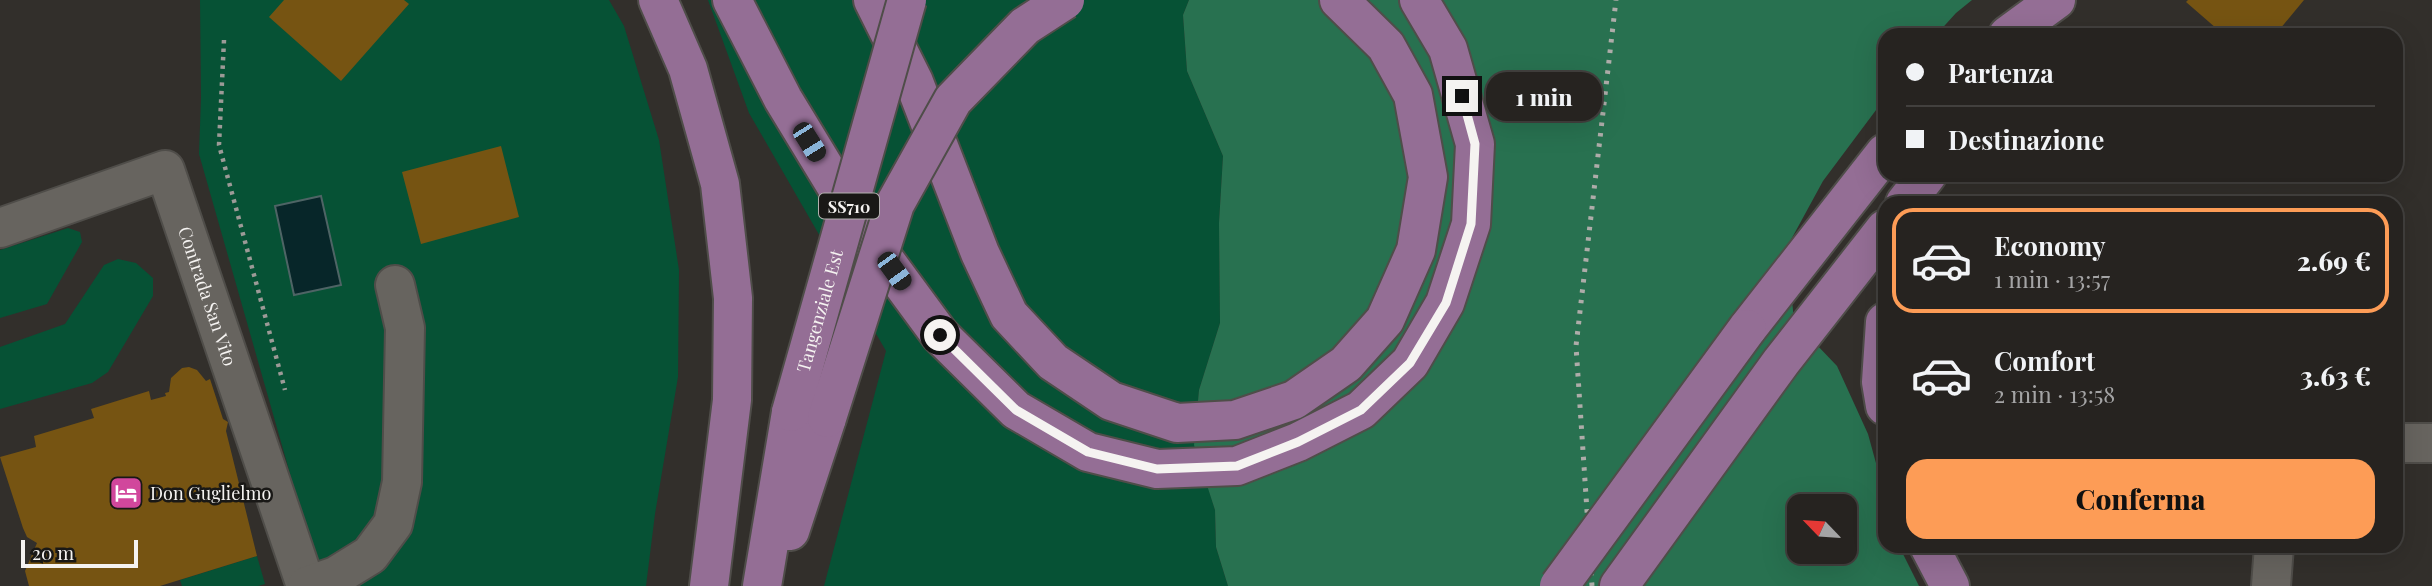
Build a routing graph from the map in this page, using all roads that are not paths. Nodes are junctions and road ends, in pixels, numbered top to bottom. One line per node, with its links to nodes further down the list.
1 (658, 0): 24 (main road)
2 (732, 0): 7 (main road, bridge)
3 (873, 0): 6 (main road, bridge)
4 (907, 0): 18 (main road, Tangenziale Est / SS710, bridge)
5 (1065, 0): 18 (main road, bridge)
6 (1339, 0)
7 (1419, 0)
8 (2056, 0): 10 (main road)
9 (2066, 0): 11 (main road)
10 (2018, 28)
11 (2044, 28)
12 (1878, 162): 27 (main road, bridge)
13 (1922, 182): 14 (main road)
14 (1910, 196)
15 (0, 228): 23 (street, Contrada San Vito)
16 (1878, 238): 28 (main road)
17 (395, 285): 23 (street)
18 (809, 415): 25 (main road, Tangenziale Est / SS710); 26 (main road)
19 (2403, 443): 20 (street)
20 (2432, 443)
21 (1933, 553): 29 (main road)
22 (2273, 553): 30 (street)
23 (307, 586)
24 (709, 586)
25 (762, 586)
26 (772, 586)
27 (1559, 586)
28 (1619, 586)
29 (1950, 586)
30 (2271, 586)

